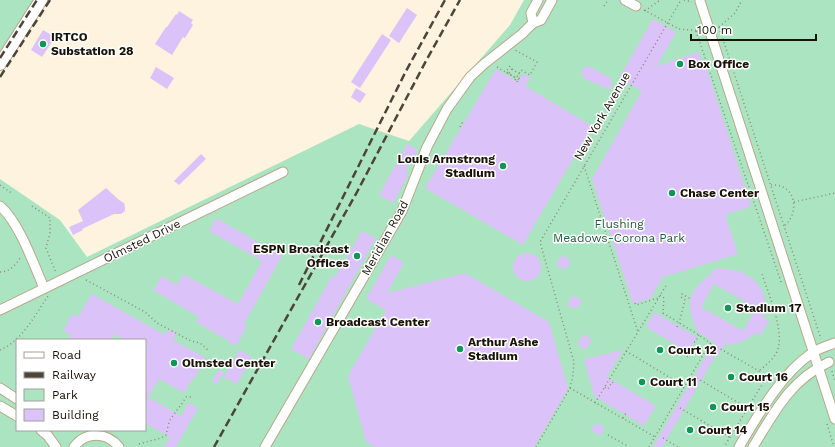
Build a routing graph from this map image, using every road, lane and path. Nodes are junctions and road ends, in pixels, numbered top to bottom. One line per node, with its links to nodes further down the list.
1 (41, 0): 18 (main road)
2 (538, 0): 12 (street)
3 (552, 0): 12 (street, Meridian Road)
4 (608, 0): 10 (path)
5 (625, 0): 11 (street)
6 (660, 0): 11 (path)
7 (681, 0): 13 (path, New York Avenue)
8 (742, 0): 14 (path)
9 (700, 2): 16 (street)
10 (604, 6)
11 (640, 8): 13 (path)
12 (533, 23): 98 (street, Meridian Road)
13 (667, 23): 15 (path); 24 (path, New York Avenue)
14 (719, 27): 16 (path); 26 (path)
15 (696, 31): 16 (path); 39 (path)
16 (709, 31): 59 (street)
17 (516, 50): 21 (path)
18 (0, 64)
19 (510, 66): 21 (path)
20 (497, 67): 21 (path, bridge)
21 (517, 80): 21 (path, bridge)
22 (463, 124): 23 (path)
23 (460, 127)
24 (584, 166): 49 (path); 72 (path, New York Avenue)
25 (283, 172): 41 (street, Olmsted Drive)
26 (771, 185): 30 (path); 33 (path)
27 (0, 186): 29 (path)
28 (835, 193): 30 (path)
29 (13, 194)
30 (794, 202): 33 (path)
31 (0, 206): 34 (street)
32 (32, 206): 37 (path)
33 (784, 226): 54 (path)
34 (26, 248): 35 (path); 41 (street)
35 (0, 272)
36 (762, 274): 63 (path)
37 (58, 277)
38 (86, 280): 56 (path)
39 (781, 283)
40 (667, 284): 42 (path)
41 (48, 290): 46 (street, Olmsted Drive); 55 (path)
42 (660, 295): 43 (path); 47 (path)
43 (658, 298): 45 (path); 49 (path)
44 (691, 299): 47 (path)
45 (635, 304)
46 (0, 310)
47 (679, 323): 48 (path); 50 (path)
48 (677, 327)
49 (638, 332): 57 (path)
50 (699, 335): 51 (path); 52 (path)
51 (694, 342)
52 (710, 343): 63 (path); 64 (path)
53 (835, 343): 54 (street)
54 (824, 347): 59 (street)
55 (0, 350)
56 (209, 351)
57 (626, 351): 69 (path); 70 (path)
58 (689, 351): 60 (path)
59 (814, 352): 62 (street); 104 (street)
60 (687, 357)
61 (829, 362): 62 (street); 67 (path)
62 (818, 367): 84 (street); 105 (street)
63 (759, 371): 80 (path)
64 (692, 375): 65 (path); 69 (path)
65 (694, 376)
66 (697, 378): 80 (path)
67 (835, 381)
68 (614, 383): 70 (path)
69 (685, 386): 76 (path)
70 (605, 387): 75 (path)
71 (0, 388): 74 (street)
72 (570, 388): 75 (path); 99 (path)
73 (192, 396): 94 (path)
74 (16, 397)
75 (595, 403): 83 (path)
76 (674, 405): 78 (path); 87 (path)
77 (0, 406): 82 (street)
78 (677, 406)
79 (680, 408): 92 (path)
80 (747, 408): 92 (path)
81 (626, 414): 83 (path)
82 (16, 415)
83 (623, 418): 91 (path)
84 (831, 421): 106 (path)
85 (42, 431): 95 (street)
86 (90, 431): 89 (street)
87 (657, 434): 90 (path); 91 (path)
88 (608, 435): 100 (path)
89 (102, 436): 96 (street); 97 (street)
90 (659, 436)
91 (655, 437): 101 (path)
92 (730, 437): 103 (path)
93 (663, 438): 102 (path)
94 (139, 444)
95 (56, 447)
96 (74, 447)
97 (119, 447)
98 (265, 447)
99 (536, 447)
100 (629, 447)
101 (649, 447)
102 (678, 447)
103 (724, 447)
104 (739, 447)
105 (754, 447)
106 (834, 447)

